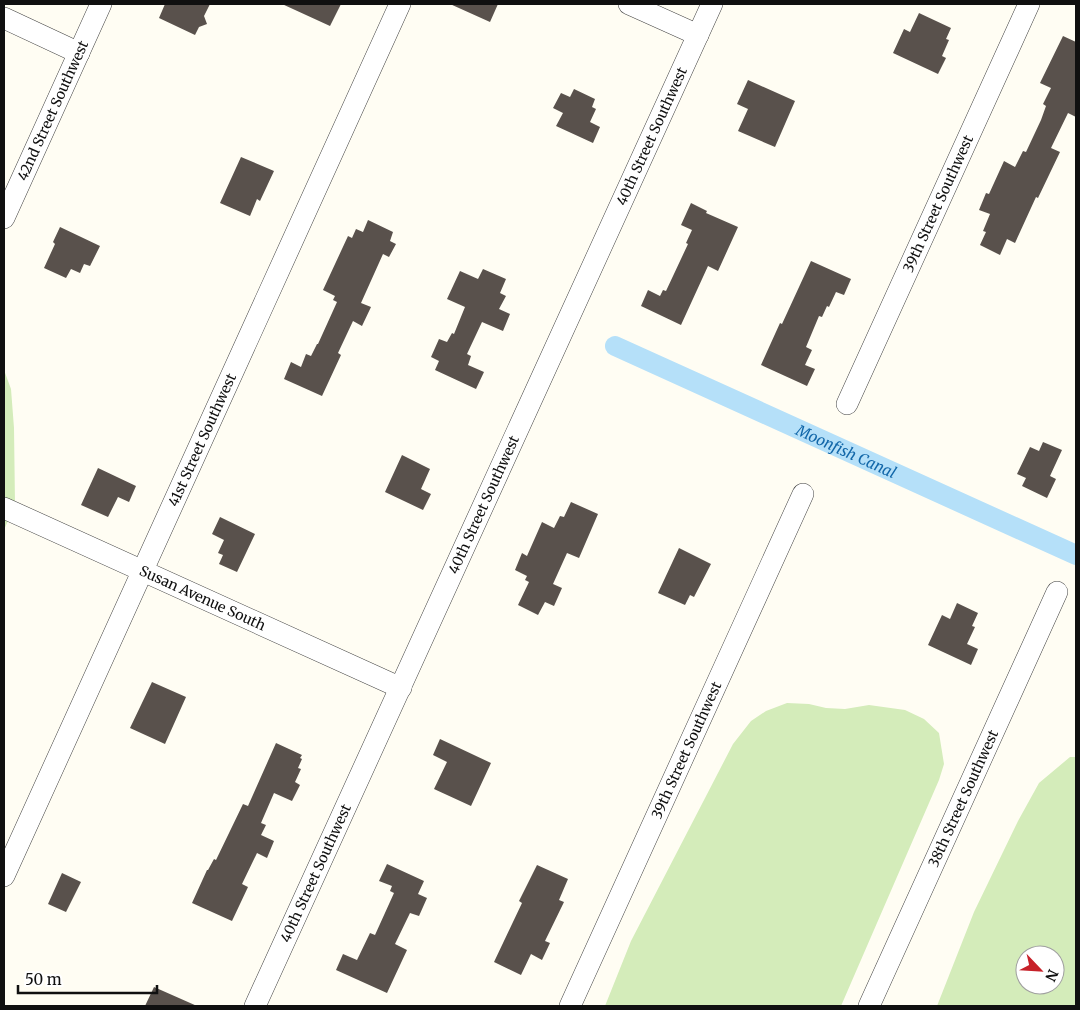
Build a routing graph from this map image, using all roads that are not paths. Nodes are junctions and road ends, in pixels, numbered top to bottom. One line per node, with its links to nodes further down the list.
1 (102, 4): 8 (street, 42nd Street Southwest)
2 (400, 4): 13 (street, 41st Street Southwest)
3 (629, 4): 7 (street)
4 (712, 4): 7 (street, 40th Street Southwest)
5 (1029, 4): 10 (street, 39th Street Southwest)
6 (4, 18): 8 (street)
7 (698, 35): 15 (street, 40th Street Southwest)
8 (79, 53): 9 (street, 42nd Street Southwest)
9 (4, 218)
10 (847, 404)
11 (803, 494): 18 (street, 39th Street Southwest)
12 (4, 508): 13 (street, Susan Avenue South)
13 (143, 571): 15 (street, Susan Avenue South); 16 (street, 41st Street Southwest)
14 (1057, 592): 19 (street, 38th Street Southwest)
15 (401, 688): 17 (street, 40th Street Southwest)
16 (4, 876)
17 (255, 1006)
18 (570, 1006)
19 (869, 1006)

